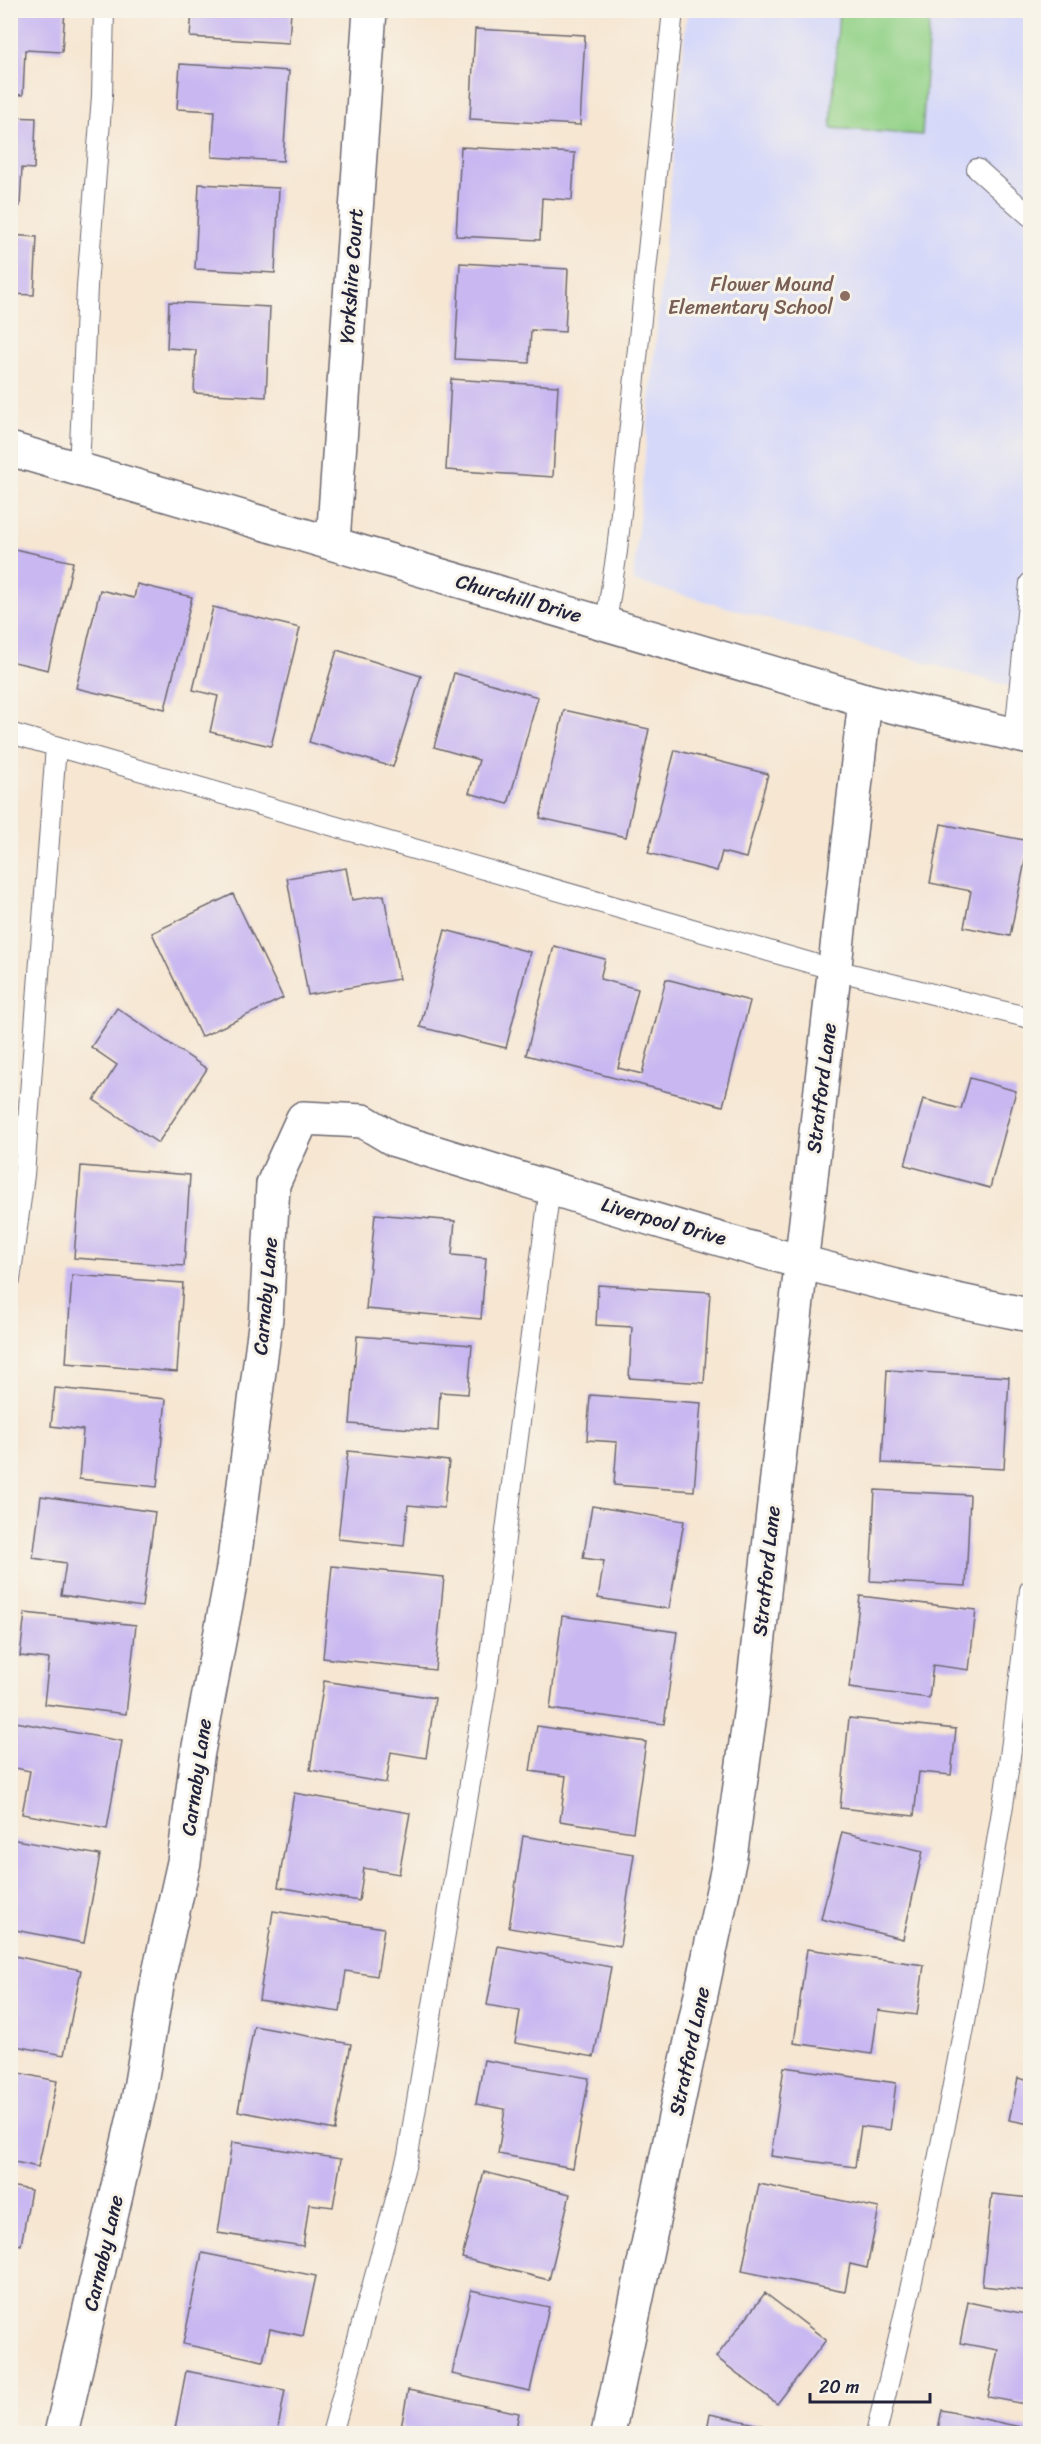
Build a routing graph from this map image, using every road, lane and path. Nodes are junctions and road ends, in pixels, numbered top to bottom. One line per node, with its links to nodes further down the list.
1 (104, 10): 7 (lane)
2 (370, 10): 8 (street, Yorkshire Court)
3 (673, 10): 10 (lane)
4 (977, 169): 5 (lane)
5 (1030, 216)
6 (10, 449): 7 (street, Churchill Drive)
7 (79, 470): 8 (street, Churchill Drive)
8 (333, 542): 10 (street, Churchill Drive)
9 (1030, 584): 13 (lane)
10 (606, 623): 11 (street, Churchill Drive)
11 (864, 700): 13 (street, Churchill Drive); 15 (street, Stratford Lane)
12 (10, 733): 14 (lane)
13 (1023, 736)
14 (56, 746): 15 (lane); 20 (lane)
15 (835, 970): 16 (lane); 19 (street, Stratford Lane)
16 (1030, 1018)
17 (303, 1118): 18 (street, Liverpool Drive); 23 (street, Carnaby Lane)
18 (550, 1187): 19 (street, Liverpool Drive); 24 (lane)
19 (801, 1262): 21 (street, Liverpool Drive); 25 (street, Stratford Lane)
20 (10, 1280)
21 (1030, 1315)
22 (1030, 1590): 26 (lane)
23 (61, 2433)
24 (332, 2433)
25 (608, 2433)
26 (876, 2433)

